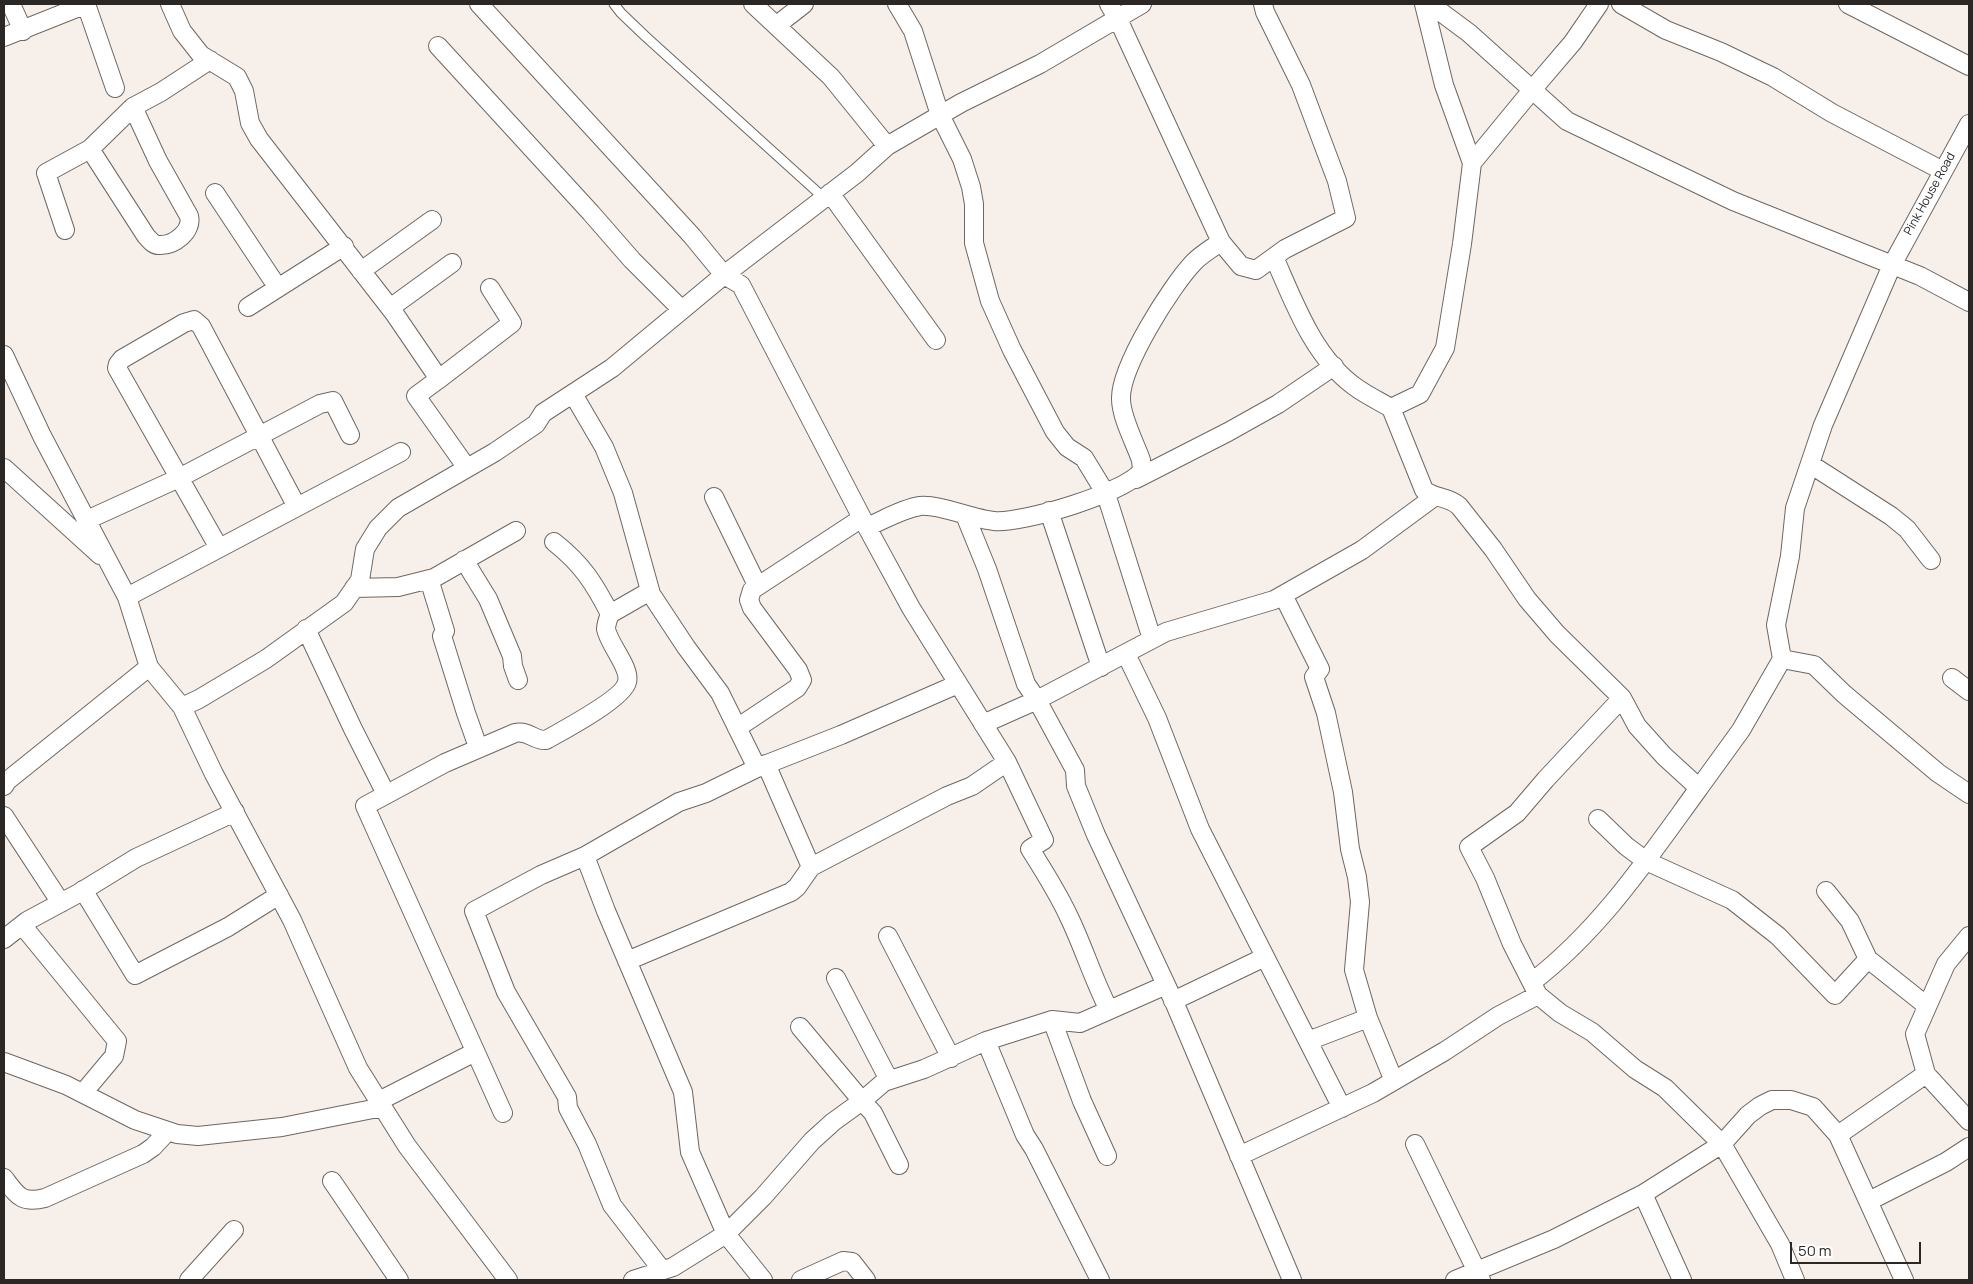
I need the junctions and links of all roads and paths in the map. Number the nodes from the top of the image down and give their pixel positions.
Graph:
1 (11, 4) edge
2 (86, 4) edge
3 (170, 4) edge
4 (479, 4) edge
5 (614, 4) edge
6 (753, 4) edge
7 (804, 4) edge
8 (897, 4) edge
9 (1109, 4) edge
10 (1142, 4) edge
11 (1263, 4) edge
12 (1424, 4) edge
13 (1430, 4) edge
14 (1599, 4) edge
15 (1621, 4) edge
16 (1848, 4) edge
17 (1118, 19) junction
18 (777, 25) junction
19 (23, 31) junction
20 (4, 37) edge
21 (438, 46) dead end
22 (210, 60) junction
23 (1969, 66) edge
24 (115, 88) dead end
25 (1532, 90) junction
26 (133, 107) junction
27 (940, 115) junction
28 (1969, 124) edge
29 (887, 146) junction
30 (90, 149) junction
31 (1472, 163) junction
32 (1943, 171) junction
33 (215, 192) dead end
34 (827, 196) junction
35 (432, 220) dead end
36 (65, 230) dead end
37 (1221, 242) junction
38 (344, 246) junction
39 (1274, 257) junction
40 (452, 263) dead end
41 (1892, 265) junction
42 (361, 271) junction
43 (724, 275) junction
44 (278, 288) junction
45 (490, 288) dead end
46 (1969, 302) edge
47 (248, 307) dead end
48 (390, 308) junction
49 (682, 310) junction
50 (936, 340) dead end
51 (4, 355) edge
52 (1334, 366) junction
53 (439, 379) junction
54 (573, 394) junction
55 (1391, 408) junction
56 (258, 435) junction
57 (350, 435) dead end
58 (401, 452) dead end
59 (1810, 464) junction
60 (4, 468) edge
61 (467, 468) junction
62 (179, 478) junction
63 (1136, 479) junction
64 (1106, 494) junction
65 (714, 497) dead end
66 (1434, 497) junction
67 (297, 507) junction
68 (1049, 511) junction
69 (965, 516) junction
70 (87, 520) junction
71 (864, 522) junction
72 (516, 531) dead end
73 (554, 542) dead end
74 (219, 548) junction
75 (464, 560) junction
76 (1931, 560) dead end
77 (110, 564) junction
78 (429, 579) junction
79 (757, 585) junction
80 (354, 588) junction
81 (650, 591) junction
82 (1283, 595) junction
83 (127, 597) junction
84 (610, 614) junction
85 (306, 629) junction
86 (1152, 639) junction
87 (1126, 654) junction
88 (1782, 658) junction
89 (149, 667) junction
90 (1101, 667) junction
91 (1952, 678) dead end
92 (518, 680) dead end
93 (958, 684) junction
94 (1969, 691) edge
95 (1622, 698) junction
96 (1037, 700) junction
97 (182, 707) junction
98 (983, 724) junction
99 (738, 728) junction
100 (478, 747) junction
101 (1008, 762) junction
102 (761, 766) junction
103 (5, 781) edge
104 (1699, 788) junction
105 (386, 794) junction
106 (1969, 794) edge
107 (235, 812) junction
108 (4, 816) edge
109 (1598, 818) dead end
110 (585, 856) junction
111 (1646, 861) junction
112 (811, 867) junction
113 (83, 890) junction
114 (1826, 891) dead end
115 (279, 895) junction
116 (61, 903) junction
117 (22, 925) junction
118 (888, 936) dead end
119 (1969, 936) edge
120 (4, 939) edge
121 (1265, 957) junction
122 (1868, 959) junction
123 (627, 961) junction
124 (836, 978) dead end
125 (1166, 985) junction
126 (1535, 989) junction
127 (1173, 1001) junction
128 (1927, 1006) junction
129 (1108, 1010) junction
130 (1368, 1018) junction
131 (1052, 1020) junction
132 (800, 1028) dead end
133 (986, 1041) junction
134 (1308, 1041) junction
135 (475, 1052) junction
136 (951, 1058) junction
137 (4, 1062) edge
138 (1926, 1074) junction
139 (889, 1080) junction
140 (1394, 1081) junction
141 (83, 1094) junction
142 (862, 1102) junction
143 (381, 1104) junction
144 (1342, 1108) junction
145 (503, 1113) dead end
146 (1969, 1121) edge
147 (168, 1131) junction
148 (1838, 1135) junction
149 (1415, 1144) dead end
150 (1722, 1144) junction
151 (1969, 1147) edge
152 (1107, 1156) dead end
153 (1239, 1156) junction
154 (899, 1165) dead end
155 (4, 1178) edge
156 (332, 1181) dead end
157 (1643, 1194) junction
158 (1869, 1201) junction
159 (234, 1230) dead end
160 (726, 1234) junction
161 (662, 1270) junction
162 (1479, 1276) edge
163 (190, 1280) edge
164 (399, 1280) edge
165 (508, 1280) edge
166 (633, 1280) edge
167 (763, 1280) edge
168 (801, 1280) edge
169 (866, 1280) edge
170 (1100, 1280) edge
171 (1292, 1280) edge
172 (1455, 1280) edge
173 (1682, 1280) edge
174 (1795, 1280) edge
175 (1904, 1280) edge

1 - 19 street
2 - 19 street
2 - 24 street
3 - 22 street
4 - 43 street
5 - 34 lane
6 - 18 street
7 - 18 street
8 - 27 street
9 - 17 street
10 - 17 street
11 - 39 street
12 - 31 street
13 - 25 street
14 - 25 street
15 - 32 street
16 - 23 street
17 - 27 street
17 - 37 street
18 - 29 street
19 - 20 street
21 - 49 street
22 - 26 street
22 - 38 street
25 - 31 street
25 - 41 street
26 - 30 street
26 - 30 street
27 - 29 street
27 - 64 street
28 - 32 street, Pink House Road
29 - 34 street
30 - 36 street
31 - 55 street
32 - 41 street, Pink House Road
33 - 44 street
34 - 43 street
34 - 50 street
35 - 42 street
37 - 39 street
37 - 63 street
38 - 42 street
38 - 44 street
39 - 52 street
40 - 48 street
41 - 46 street
41 - 59 street, Pink House Road
42 - 48 street
43 - 49 street
43 - 71 street
44 - 47 street
45 - 53 street
48 - 53 street
49 - 54 street
51 - 70 street
52 - 55 street
52 - 63 street
53 - 61 street
54 - 61 street
54 - 81 street
55 - 66 street
56 - 57 street
56 - 62 street
56 - 62 street
56 - 67 street
58 - 67 street
59 - 76 street
59 - 88 street, Pink House Road
60 - 77 street
61 - 80 street
62 - 70 street
62 - 74 street
63 - 64 street
64 - 68 street
64 - 86 street
65 - 79 street
66 - 82 street
66 - 95 street
67 - 74 street
68 - 69 street
68 - 90 street
69 - 71 street
69 - 96 street
70 - 77 street
71 - 79 street
71 - 93 street
72 - 75 street
73 - 84 street
74 - 83 street
75 - 78 street
75 - 92 street
77 - 83 street
78 - 80 street
78 - 100 street
79 - 99 street
80 - 85 street
81 - 84 street
81 - 99 street
82 - 86 street
82 - 130 street
83 - 89 street
84 - 100 street
85 - 97 street
85 - 105 street
86 - 87 street
87 - 90 street
87 - 121 street
88 - 104 street
88 - 106 street
89 - 97 street
89 - 103 street
90 - 96 street
91 - 94 street
93 - 98 street
93 - 102 street
95 - 104 street
95 - 126 street
96 - 98 street
96 - 125 street
97 - 107 street
98 - 101 street
99 - 102 street
100 - 105 street
101 - 112 street
101 - 129 street
102 - 110 street
102 - 112 street
104 - 111 street
105 - 135 street
107 - 113 street
107 - 115 street
108 - 116 street
109 - 111 street
110 - 123 street
110 - 161 street
111 - 122 street
111 - 126 street
112 - 123 street
113 - 115 street
113 - 116 street
114 - 122 street
115 - 143 street
116 - 117 street
117 - 120 street
117 - 141 street
118 - 136 street
119 - 128 street
121 - 127 street
121 - 134 street
122 - 128 street
123 - 160 street
124 - 139 street
125 - 127 street
125 - 129 street
126 - 140 street
126 - 150 street
127 - 153 street
128 - 138 street
129 - 131 street
130 - 134 street
130 - 140 street
131 - 133 street
131 - 152 street
132 - 142 street
133 - 136 street
133 - 170 street
134 - 144 street
135 - 143 street
135 - 145 street
136 - 139 street
137 - 141 street
138 - 146 street
138 - 148 street
139 - 142 street
140 - 144 street
141 - 147 street
142 - 154 street
142 - 160 street
143 - 147 street
143 - 165 street
144 - 153 street
147 - 155 street
148 - 150 street
148 - 158 street
149 - 162 street
150 - 157 street
150 - 174 street
151 - 158 street
153 - 171 street
156 - 164 street
157 - 162 street
157 - 173 street
158 - 175 street
159 - 163 street
160 - 161 street
160 - 167 street
161 - 166 street
162 - 172 street
168 - 169 street

